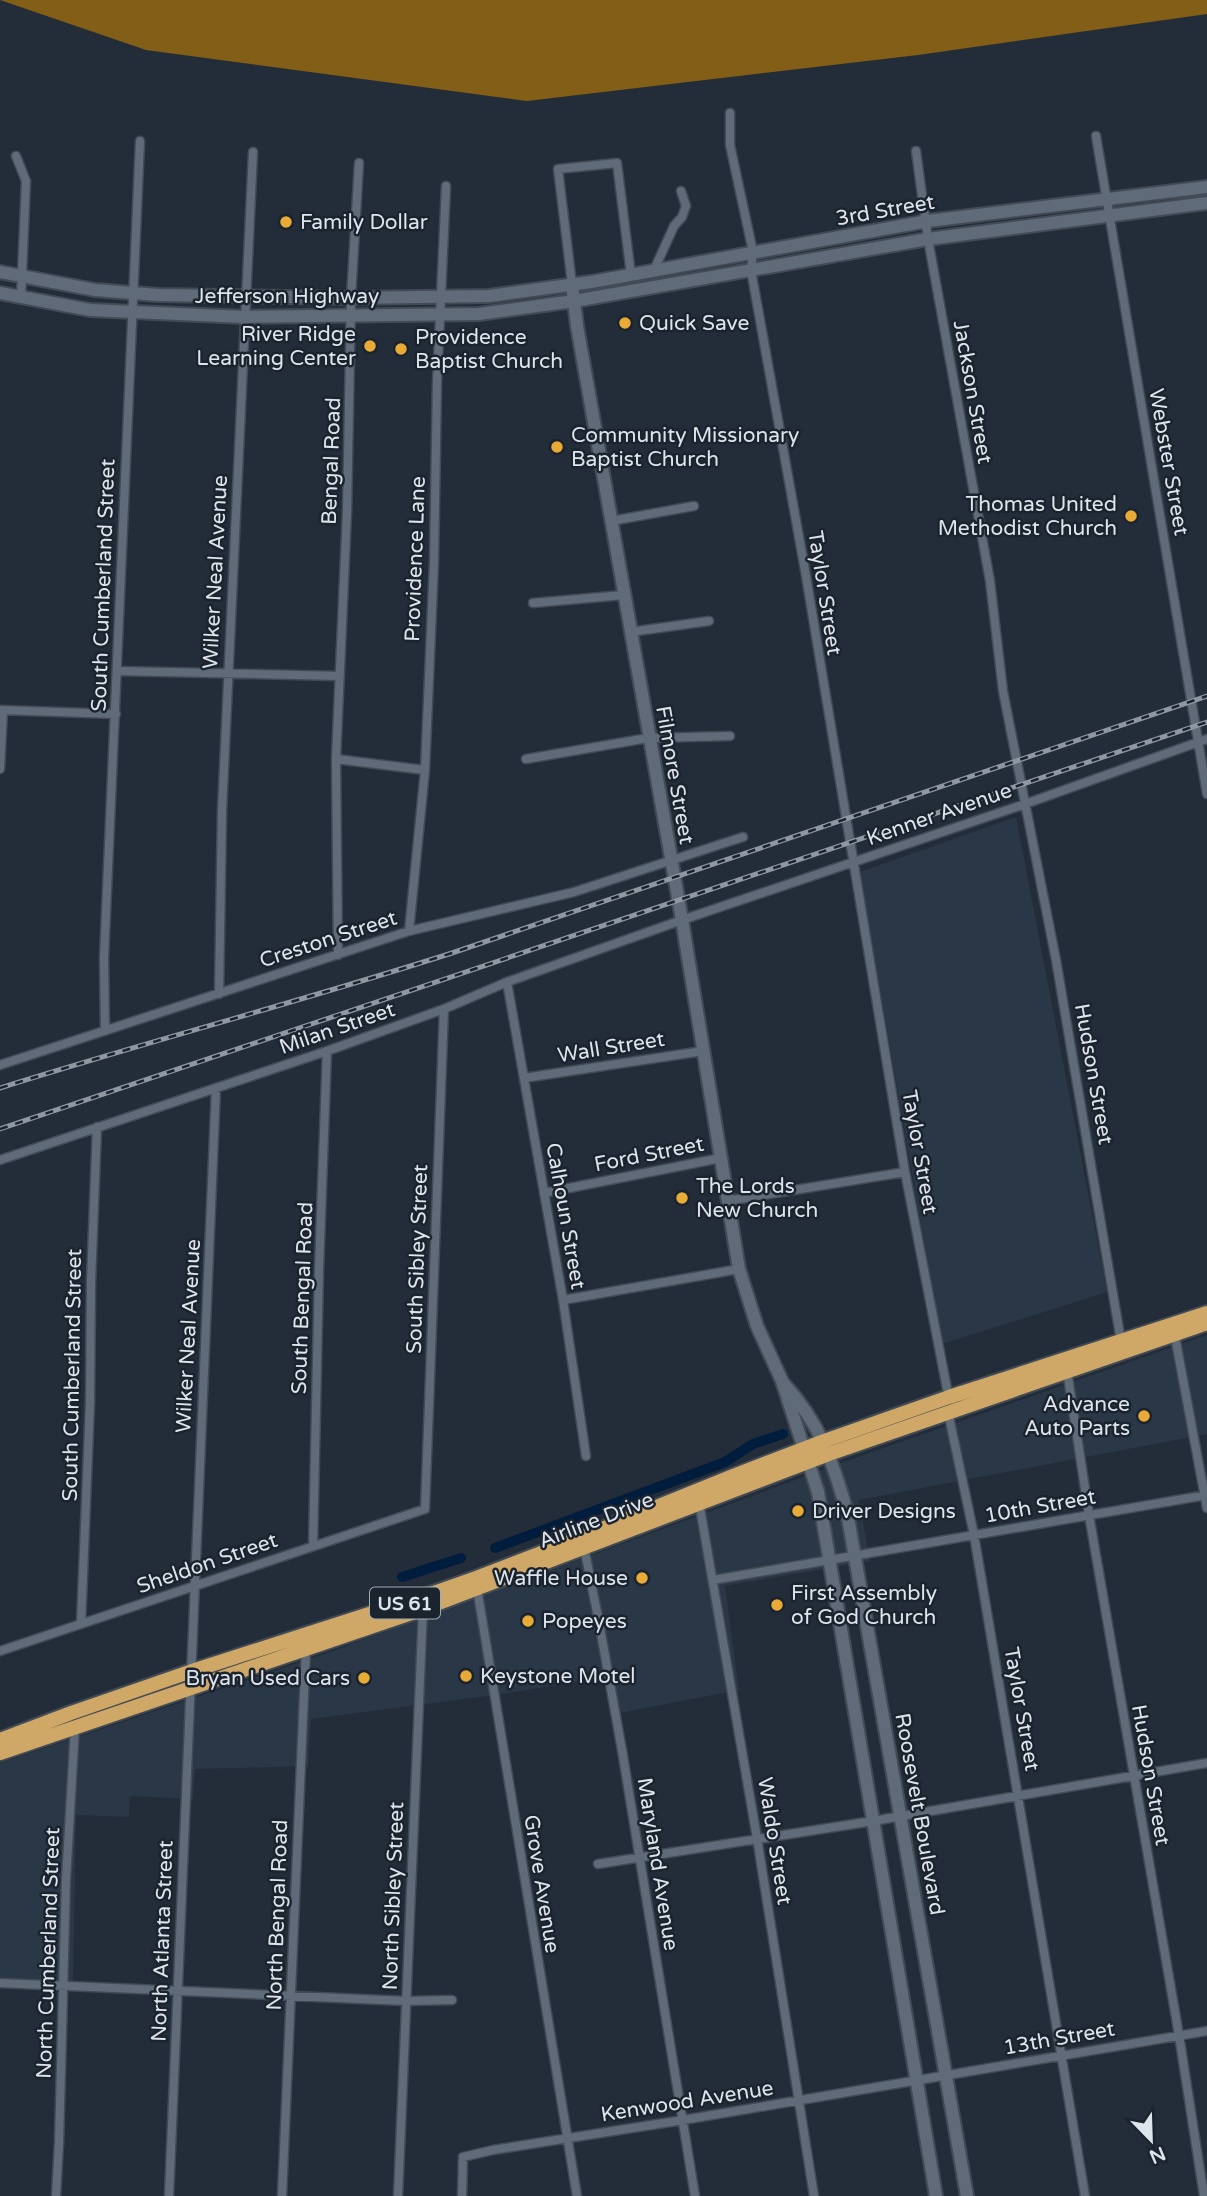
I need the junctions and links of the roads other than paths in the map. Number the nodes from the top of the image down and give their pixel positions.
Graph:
1 (730, 113) dead end
2 (1096, 136) dead end
3 (141, 141) dead end
4 (916, 151) dead end
5 (253, 152) dead end
6 (16, 156) dead end
7 (359, 163) dead end
8 (446, 187) dead end
9 (1207, 187) edge
10 (681, 191) dead end
11 (1106, 201) junction
12 (1207, 203) edge
13 (1108, 215) junction
14 (927, 222) junction
15 (928, 239) junction
16 (753, 252) junction
17 (654, 270) junction
18 (751, 270) junction
19 (0, 272) edge
20 (631, 275) junction
21 (21, 276) junction
22 (572, 284) junction
23 (0, 293) edge
24 (133, 294) junction
25 (245, 297) junction
26 (441, 297) junction
27 (21, 298) junction
28 (352, 298) junction
29 (574, 301) junction
30 (132, 312) junction
31 (440, 315) junction
32 (244, 317) junction
33 (352, 317) junction
34 (694, 506) dead end
35 (611, 521) junction
36 (624, 595) junction
37 (533, 603) dead end
38 (709, 621) dead end
39 (630, 632) junction
40 (118, 671) junction
41 (229, 672) junction
42 (339, 676) junction
43 (2, 710) edge
44 (116, 715) junction
45 (730, 736) dead end
46 (648, 738) junction
47 (1203, 741) edge
48 (526, 759) dead end
49 (336, 760) junction
50 (0, 769) edge
51 (425, 770) junction
52 (1207, 794) edge
53 (1025, 804) junction
54 (743, 837) dead end
55 (671, 860) junction
56 (853, 862) junction
57 (682, 920) junction
58 (409, 932) junction
59 (338, 955) junction
60 (508, 982) junction
61 (219, 993) junction
62 (444, 1009) junction
63 (105, 1031) junction
64 (327, 1051) junction
65 (703, 1051) junction
66 (0, 1065) edge
67 (524, 1078) junction
68 (216, 1088) junction
69 (97, 1127) junction
70 (721, 1158) junction
71 (0, 1160) edge
72 (905, 1172) junction
73 (544, 1193) junction
74 (727, 1201) junction
75 (739, 1269) junction
76 (563, 1300) junction
77 (1207, 1313) edge
78 (1207, 1323) edge
79 (1174, 1329) junction
80 (1123, 1347) junction
81 (1066, 1366) junction
82 (782, 1381) junction
83 (949, 1405) junction
84 (827, 1447) junction
85 (807, 1455) junction
86 (586, 1456) dead end
87 (1206, 1495) edge
88 (697, 1497) junction
89 (1207, 1508) edge
90 (425, 1509) joint
91 (1089, 1515) junction
92 (974, 1535) junction
93 (582, 1543) junction
94 (313, 1546) junction
95 (856, 1555) junction
96 (828, 1560) junction
97 (713, 1580) junction
98 (476, 1583) junction
99 (194, 1585) junction
100 (423, 1603) junction
101 (81, 1624) junction
102 (305, 1642) junction
103 (0, 1651) edge
104 (192, 1671) junction
105 (191, 1688) junction
106 (71, 1713) junction
107 (75, 1727) junction
108 (0, 1740) edge
109 (0, 1754) edge
110 (1207, 1763) edge
111 (1132, 1775) junction
112 (1019, 1795) junction
113 (901, 1816) junction
114 (873, 1821) junction
115 (757, 1838) junction
116 (639, 1857) junction
117 (598, 1864) dead end
118 (0, 1983) edge
119 (64, 1985) junction
120 (179, 1990) junction
121 (292, 1996) junction
122 (452, 2000) dead end
123 (406, 2001) junction
124 (1207, 2031) edge
125 (1178, 2035) junction
126 (1062, 2055) junction
127 (944, 2076) junction
128 (917, 2080) junction
129 (799, 2100) junction
130 (683, 2120) junction
131 (568, 2138) junction
132 (56, 2196) edge
133 (169, 2196) edge
134 (282, 2196) edge
135 (398, 2196) edge
136 (462, 2196) edge
137 (578, 2196) edge
138 (695, 2196) edge
139 (814, 2196) edge
140 (936, 2196) edge
141 (967, 2196) edge
142 (1085, 2196) edge
143 (1204, 2196) edge

1 - 16 street, Taylor Street
2 - 11 street, Webster Street
3 - 24 street, South Cumberland Street
4 - 14 street, Jackson Street
5 - 25 street, Wilker Neal Avenue
6 - 21 street
7 - 28 street, Bengal Road
8 - 26 street, Providence Lane
9 - 11 street, 3rd Street
10 - 17 street
11 - 13 street, Webster Street
11 - 14 street, 3rd Street
12 - 13 street, 3rd Street
13 - 15 street, 3rd Street
13 - 47 street, Webster Street
14 - 15 street, Jackson Street
14 - 16 street, 3rd Street
15 - 18 street, 3rd Street
15 - 53 street, Jackson Street
16 - 17 street, 3rd Street
16 - 18 street, Taylor Street
17 - 20 street, 3rd Street
18 - 29 street, 3rd Street
18 - 56 street, Taylor Street
19 - 21 street, Jefferson Highway
20 - 22 street, 3rd Street
20 - 22 street, Filmore Street
21 - 24 street, Jefferson Highway
21 - 27 street
22 - 26 street, Jefferson Highway
22 - 29 street, Filmore Street
23 - 27 street, Jefferson Highway
24 - 25 street, Jefferson Highway
24 - 30 street, South Cumberland Street
25 - 28 street, Jefferson Highway
25 - 32 street, Wilker Neal Avenue
26 - 28 street, Jefferson Highway
26 - 31 street, Providence Lane
27 - 30 street, Jefferson Highway
28 - 33 street, Bengal Road
29 - 31 street, Jefferson Highway
29 - 35 street, Filmore Street
30 - 32 street, Jefferson Highway
30 - 40 street, South Cumberland Street
31 - 33 street, Jefferson Highway
31 - 51 street, Providence Lane
32 - 33 street, Jefferson Highway
32 - 41 street, Wilker Neal Avenue
33 - 42 street, Bengal Road
34 - 35 street
35 - 36 street, Filmore Street
36 - 37 street
36 - 39 street, Filmore Street
38 - 39 street
39 - 46 street, Filmore Street
40 - 41 street
40 - 44 street, South Cumberland Street
41 - 42 street
41 - 61 street, Wilker Neal Avenue
42 - 49 street
43 - 44 street
43 - 50 street
44 - 63 street, South Cumberland Street
45 - 46 street
46 - 48 street
46 - 55 street, Filmore Street
47 - 52 street, Webster Street
47 - 53 street, Kenner Avenue
49 - 51 street
49 - 59 street
51 - 58 street, Providence Lane
53 - 56 street, Kenner Avenue
53 - 80 street, Hudson Street
54 - 55 street, Creston Street
55 - 57 street, Filmore Street
55 - 58 street, Creston Street
56 - 57 street, Kenner Avenue
56 - 72 street, Taylor Street
57 - 60 street, Milan Street
57 - 65 street, Filmore Street
58 - 59 street, Creston Street
59 - 61 street, Creston Street
60 - 62 street, Milan Street
60 - 67 street, Calhoun Street
61 - 63 street, Creston Street
62 - 64 street, Milan Street
62 - 90 street, South Sibley Street
63 - 66 street, Creston Street
64 - 68 street, Milan Street
64 - 94 street, South Bengal Road
65 - 67 street, Wall Street
65 - 70 street, Filmore Street
67 - 73 street, Calhoun Street
68 - 69 street, Milan Street
68 - 99 street, Wilker Neal Avenue
69 - 71 street, Milan Street
69 - 101 street, South Cumberland Street
70 - 73 street, Ford Street
70 - 74 street, Filmore Street
72 - 74 street
72 - 83 street, Taylor Street
73 - 76 street, Calhoun Street
74 - 75 street, Filmore Street
75 - 76 street
75 - 82 street, Filmore Street
76 - 86 street, Calhoun Street
77 - 79 highway, Airline Drive / US 61
78 - 79 highway, Airline Drive / US 61
79 - 80 highway, Airline Drive / US 61
79 - 87 street
80 - 81 highway, Airline Drive / US 61
81 - 83 highway, Airline Drive / US 61
81 - 91 street, Hudson Street
82 - 84 street, Filmore Street
82 - 85 street, Filmore Street
83 - 84 highway, Airline Drive / US 61
83 - 92 street, Taylor Street
84 - 85 highway, Airline Drive / US 61
84 - 95 street, Roosevelt Boulevard
85 - 88 highway, Airline Drive / US 61
85 - 96 street
87 - 89 street
87 - 91 street, 10th Street
88 - 93 highway, Airline Drive / US 61
88 - 97 street, Waldo Street
90 - 94 street, Sheldon Street
91 - 92 street, 10th Street
91 - 111 street, Hudson Street
92 - 95 street, 10th Street
92 - 112 street, Taylor Street
93 - 98 highway, Airline Drive / US 61
93 - 116 street, Maryland Avenue
94 - 99 street, Sheldon Street
95 - 96 street, 10th Street
95 - 113 street, Roosevelt Boulevard
96 - 97 street, 10th Street
96 - 114 street
97 - 115 street, Waldo Street
98 - 100 highway, Airline Drive / US 61
98 - 131 street, Grove Avenue
99 - 101 street, Sheldon Street
99 - 104 street, Wilker Neal Avenue
100 - 102 highway, Airline Drive / US 61
100 - 123 street, North Sibley Street
101 - 103 street, Sheldon Street
102 - 104 highway, Airline Drive / US 61
102 - 105 highway, Airline Drive / US 61
102 - 121 street, North Bengal Road
104 - 105 street, North Atlanta Street
104 - 106 highway, Airline Drive / US 61
105 - 107 highway, Airline Drive / US 61
105 - 120 street, North Atlanta Street
106 - 107 street, North Cumberland Street
106 - 108 highway, Airline Drive / US 61
107 - 109 highway, Airline Drive / US 61
107 - 119 street, North Cumberland Street
110 - 111 street
111 - 112 street
111 - 125 street, Hudson Street
112 - 113 street
112 - 126 street, Taylor Street
113 - 114 street
113 - 127 street, Roosevelt Boulevard
114 - 115 street
114 - 128 street
115 - 116 street
115 - 129 street, Waldo Street
116 - 117 street
116 - 130 street, Maryland Avenue
118 - 119 street
119 - 120 street
119 - 132 street, North Cumberland Street
120 - 121 street
120 - 133 street, North Atlanta Street
121 - 123 street
121 - 134 street, North Bengal Road
122 - 123 street
123 - 135 street, North Sibley Street
124 - 125 street, 13th Street
125 - 126 street, 13th Street
125 - 143 street, Hudson Street
126 - 127 street, 13th Street
126 - 142 street, Taylor Street
127 - 128 street, 13th Street
127 - 141 street, Roosevelt Boulevard
128 - 129 street, Kenwood Avenue
128 - 140 street
129 - 130 street, Kenwood Avenue
129 - 139 street, Waldo Street
130 - 131 street, Kenwood Avenue
130 - 138 street, Maryland Avenue
131 - 136 street, Kenwood Avenue
131 - 137 street, Grove Avenue

